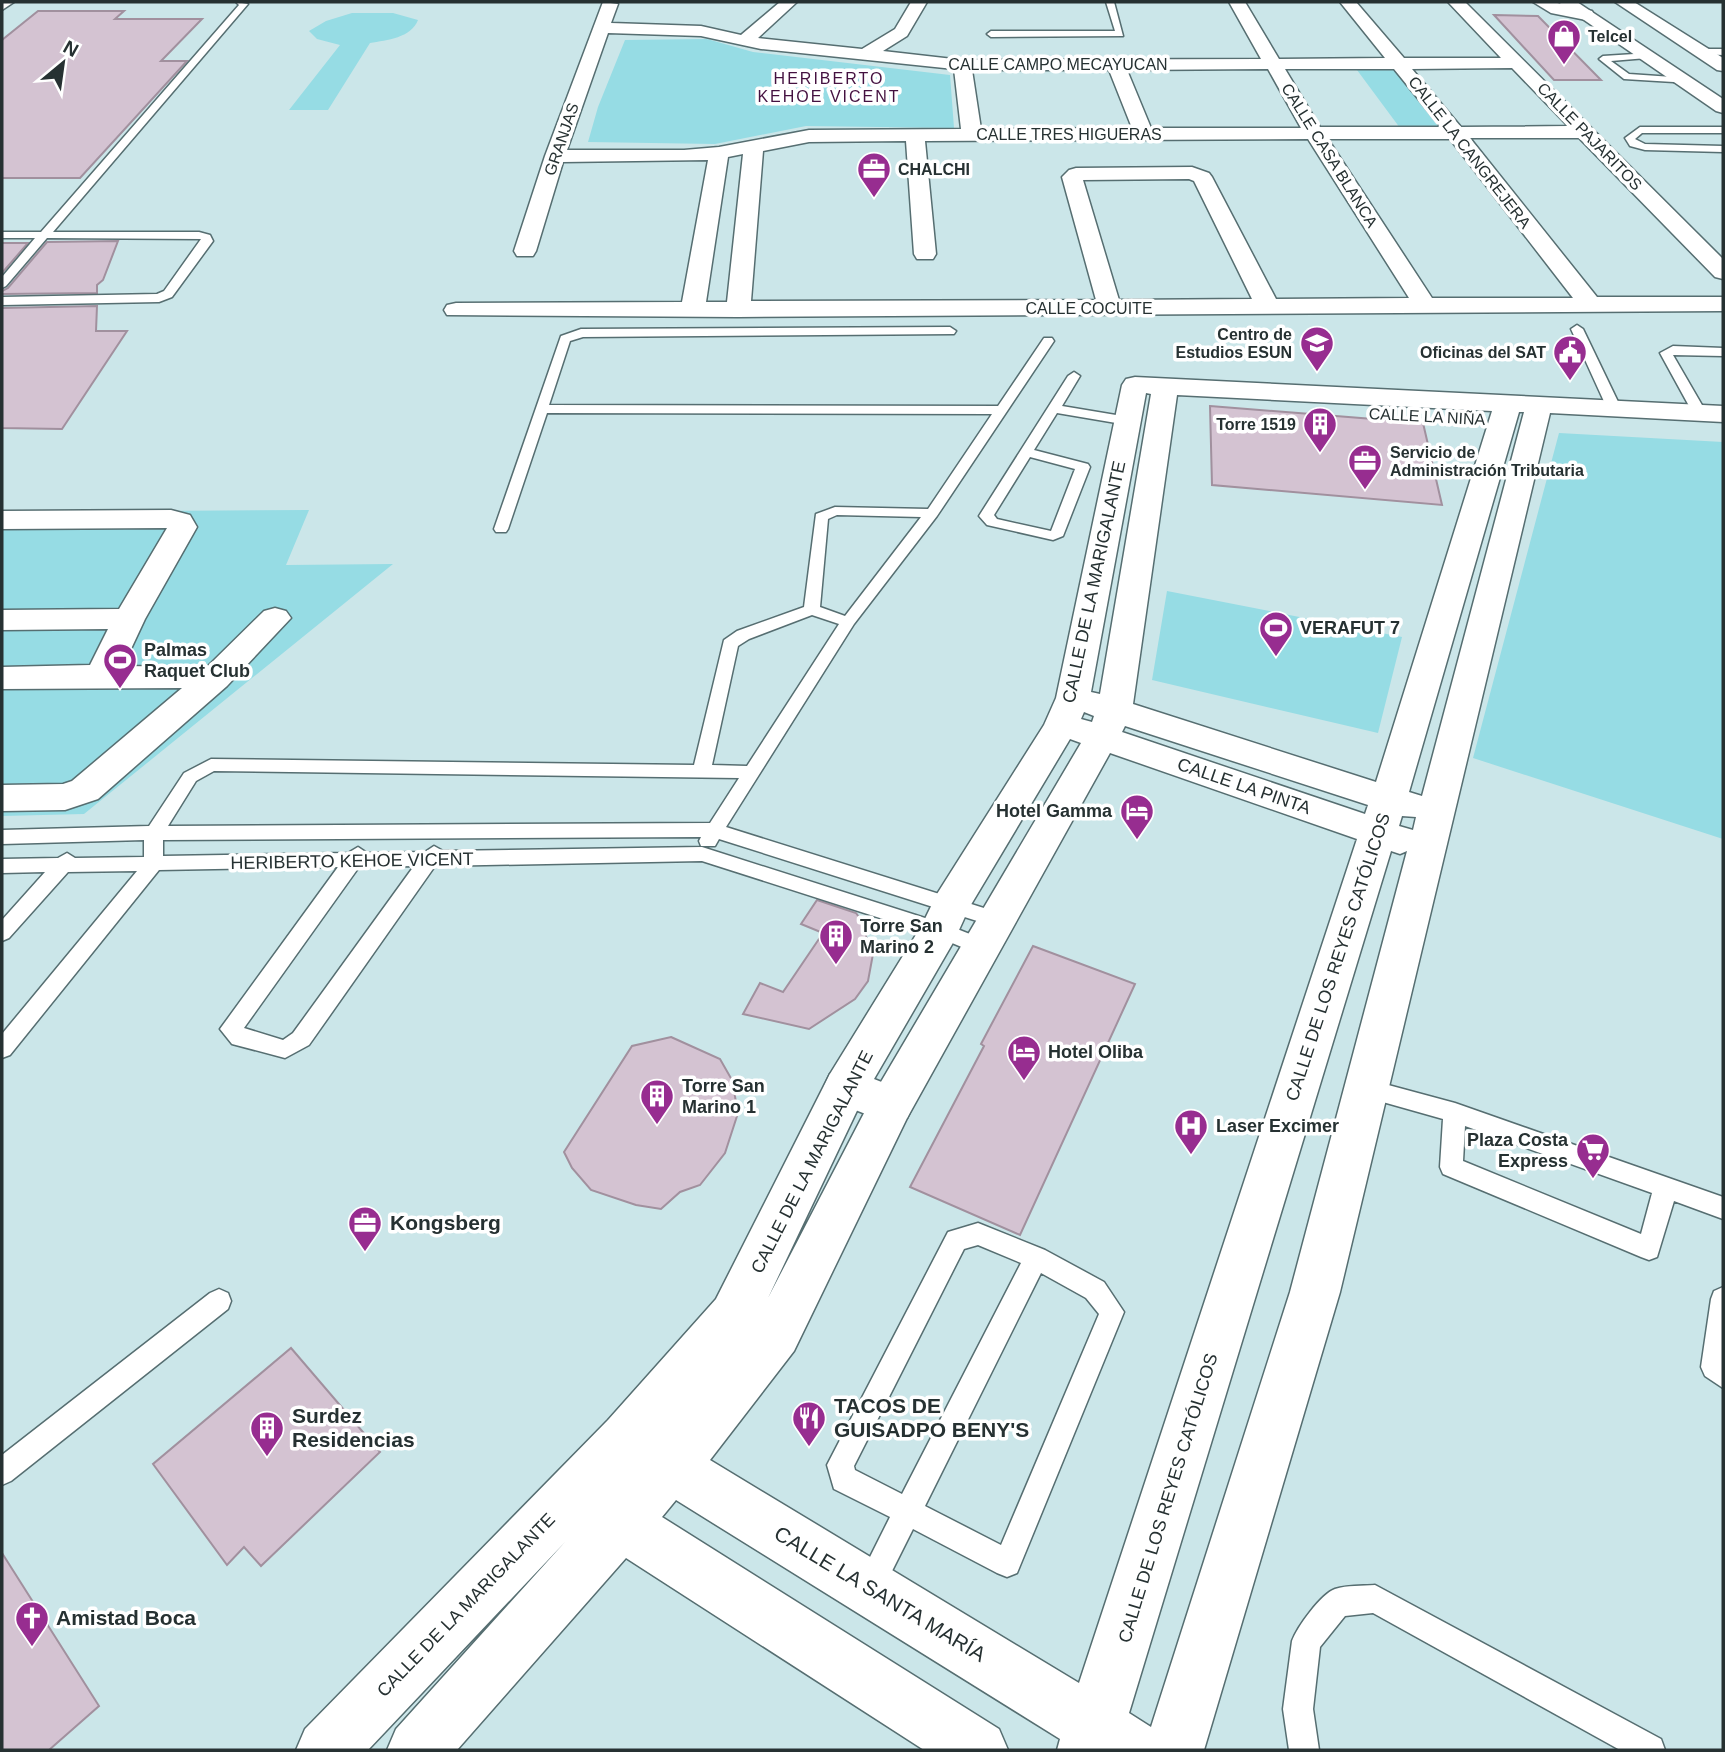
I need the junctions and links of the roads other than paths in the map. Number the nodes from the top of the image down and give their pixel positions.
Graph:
1 (10, 2) edge
2 (240, 2) edge
3 (611, 2) edge
4 (789, 2) edge
5 (919, 2) edge
6 (1110, 2) edge
7 (1237, 2) edge
8 (1348, 2) edge
9 (1456, 2) edge
10 (1541, 2) edge
11 (1566, 2) edge
12 (1623, 2) edge
13 (2, 8) edge
14 (1586, 15) junction
15 (734, 17) dead end
16 (600, 28) junction
17 (901, 32) junction
18 (714, 33) junction
19 (991, 34) dead end
20 (744, 41) junction
21 (1702, 52) junction
22 (1723, 52) edge
23 (865, 55) junction
24 (1647, 55) junction
25 (910, 60) junction
26 (1400, 63) junction
27 (1519, 63) junction
28 (1273, 64) junction
29 (962, 65) junction
30 (1116, 65) junction
31 (1723, 66) edge
32 (1687, 81) junction
33 (1723, 107) edge
34 (1723, 130) edge
35 (1455, 132) junction
36 (1585, 132) junction
37 (1314, 133) junction
38 (1144, 134) junction
39 (972, 135) junction
40 (915, 136) junction
41 (754, 145) junction
42 (1723, 149) edge
43 (719, 153) junction
44 (555, 156) junction
45 (2, 234) edge
46 (43, 235) junction
47 (525, 251) dead end
48 (925, 254) dead end
49 (1723, 272) edge
50 (2, 284) edge
51 (2, 301) edge
52 (1590, 304) junction
53 (1723, 304) edge
54 (1268, 307) junction
55 (1426, 307) junction
56 (1110, 308) junction
57 (456, 310) dead end
58 (693, 310) junction
59 (738, 310) junction
60 (1577, 329) dead end
61 (950, 331) dead end
62 (1048, 341) dead end
63 (1723, 352) edge
64 (1074, 376) dead end
65 (1145, 399) junction
66 (1054, 408) junction
67 (1614, 408) junction
68 (541, 409) junction
69 (1001, 410) junction
70 (1521, 413) junction
71 (1711, 413) edge
72 (1723, 432) edge
73 (1026, 452) junction
74 (932, 513) junction
75 (2, 520) edge
76 (501, 529) dead end
77 (811, 610) junction
78 (275, 618) dead end
79 (129, 619) junction
80 (2, 620) edge
81 (848, 622) junction
82 (101, 676) junction
83 (2, 678) edge
84 (215, 678) junction
85 (1067, 711) junction
86 (1109, 722) junction
87 (702, 771) junction
88 (751, 772) junction
89 (2, 798) edge
90 (1383, 815) junction
91 (713, 830) junction
92 (448, 831) junction
93 (371, 832) junction
94 (1432, 832) junction
95 (154, 833) junction
96 (89, 836) junction
97 (2, 837) edge
98 (702, 854) junction
99 (430, 859) junction
100 (354, 860) junction
101 (153, 864) junction
102 (63, 865) junction
103 (2, 866) edge
104 (945, 918) junction
105 (2, 933) edge
106 (989, 933) junction
107 (2, 1049) edge
108 (846, 1087) junction
109 (1366, 1088) junction
110 (891, 1105) junction
111 (1455, 1113) junction
112 (1666, 1186) junction
113 (1723, 1208) edge
114 (1036, 1258) junction
115 (1723, 1299) edge
116 (219, 1301) dead end
117 (1723, 1375) edge
118 (649, 1453) junction
119 (2, 1472) edge
120 (576, 1491) junction
121 (907, 1509) junction
122 (622, 1523) junction
123 (869, 1587) junction
124 (1106, 1742) edge
125 (326, 1750) edge
126 (417, 1750) edge
127 (978, 1750) edge
128 (1174, 1750) edge
129 (1304, 1750) edge
130 (1650, 1750) edge

1 - 13 lane
2 - 46 lane
3 - 16 street, GRANJAS
4 - 20 street
5 - 17 street
6 - 19 lane
7 - 28 street, CALLE CASA BLANCA
8 - 26 street, CALLE LA CANGREJERA
9 - 27 street, CALLE PAJARITOS
10 - 14 street
11 - 14 street
12 - 21 street
14 - 24 street
15 - 18 street
16 - 18 street, CALLE CAMPO MECAYUCAN
16 - 44 street, GRANJAS
17 - 23 street
17 - 25 street
18 - 20 street, CALLE CAMPO MECAYUCAN
20 - 23 street, CALLE CAMPO MECAYUCAN
21 - 22 lane
21 - 31 street
23 - 25 street, CALLE CAMPO MECAYUCAN
24 - 32 street
24 - 32 lane
25 - 29 street, CALLE CAMPO MECAYUCAN
26 - 27 street, CALLE CAMPO MECAYUCAN
26 - 28 street, CALLE CAMPO MECAYUCAN
26 - 35 street, CALLE LA CANGREJERA
27 - 36 street, CALLE PAJARITOS
28 - 30 street, CALLE CAMPO MECAYUCAN
28 - 37 street, CALLE CASA BLANCA
29 - 30 street, CALLE CAMPO MECAYUCAN
29 - 39 street
30 - 38 street
32 - 33 street
34 - 42 lane
35 - 36 street, CALLE TRES HIGUERAS
35 - 37 street, CALLE TRES HIGUERAS
35 - 52 street, CALLE LA CANGREJERA
36 - 49 street, CALLE PAJARITOS
37 - 38 street, CALLE TRES HIGUERAS
37 - 55 street, CALLE CASA BLANCA
38 - 39 street, CALLE TRES HIGUERAS
39 - 40 street, CALLE TRES HIGUERAS
40 - 41 street, CALLE TRES HIGUERAS
40 - 48 street
41 - 43 street, CALLE TRES HIGUERAS
41 - 59 street
43 - 44 street, CALLE TRES HIGUERAS
43 - 58 street
44 - 47 street, GRANJAS
45 - 46 lane
46 - 50 lane
46 - 51 lane
52 - 53 street, CALLE COCUITE
52 - 55 street, CALLE COCUITE
54 - 55 street, CALLE COCUITE
54 - 56 street, CALLE COCUITE
54 - 56 street
56 - 59 street, CALLE COCUITE
57 - 58 street, CALLE COCUITE
58 - 59 street, CALLE COCUITE
60 - 67 lane
61 - 68 lane
62 - 69 lane
63 - 71 lane
64 - 66 lane
65 - 66 lane
65 - 70 street, CALLE LA NIÑA
65 - 85 street, CALLE DE LA MARIGALANTE
65 - 86 street, CALLE DE LA MARIGALANTE
66 - 73 lane
67 - 70 street, CALLE LA NIÑA
67 - 71 street, CALLE LA NIÑA
68 - 69 lane
68 - 76 lane
69 - 74 lane
70 - 72 street, CALLE LA NIÑA
70 - 90 street, CALLE DE LOS REYES CATÓLICOS
70 - 94 street
73 - 73 lane
74 - 77 lane
74 - 81 lane
75 - 79 street
77 - 81 lane
77 - 87 lane
78 - 84 street
79 - 80 street
79 - 82 street
81 - 88 lane
82 - 83 street
82 - 84 street
84 - 89 street
85 - 86 street, CALLE LA PINTA
85 - 104 street, CALLE DE LA MARIGALANTE
86 - 90 street, CALLE LA PINTA
86 - 106 street, CALLE DE LA MARIGALANTE
87 - 88 lane
87 - 95 lane
88 - 91 lane
90 - 94 street, CALLE LA PINTA
90 - 124 street, CALLE DE LOS REYES CATÓLICOS
91 - 92 lane
91 - 98 lane
91 - 104 lane
92 - 93 lane
92 - 99 lane
93 - 95 lane
93 - 100 lane
94 - 109 street
95 - 96 lane
95 - 101 lane
96 - 97 lane
96 - 102 lane
98 - 99 lane, HERIBERTO KEHOE VICENT
98 - 104 lane, HERIBERTO KEHOE VICENT
99 - 100 lane, HERIBERTO KEHOE VICENT
99 - 100 lane
100 - 101 lane, HERIBERTO KEHOE VICENT
101 - 102 lane, HERIBERTO KEHOE VICENT
101 - 107 lane
102 - 103 lane, HERIBERTO KEHOE VICENT
102 - 105 lane
104 - 106 lane
104 - 106 lane
104 - 108 street, CALLE DE LA MARIGALANTE
106 - 110 street, CALLE DE LA MARIGALANTE
108 - 110 street
108 - 118 street, CALLE DE LA MARIGALANTE
109 - 111 lane
109 - 128 street
110 - 118 street, CALLE DE LA MARIGALANTE
111 - 112 lane
111 - 112 lane
112 - 113 lane
114 - 121 lane
114 - 121 lane
114 - 121 lane
115 - 117 lane
116 - 119 lane
118 - 120 street, CALLE DE LA MARIGALANTE
118 - 122 street, CALLE DE LA MARIGALANTE
118 - 123 street, CALLE LA SANTA MARÍA
120 - 122 street
120 - 125 street, CALLE DE LA MARIGALANTE
121 - 123 lane
122 - 126 street, CALLE DE LA MARIGALANTE
122 - 127 street
123 - 124 street, CALLE LA SANTA MARÍA
129 - 130 lane

